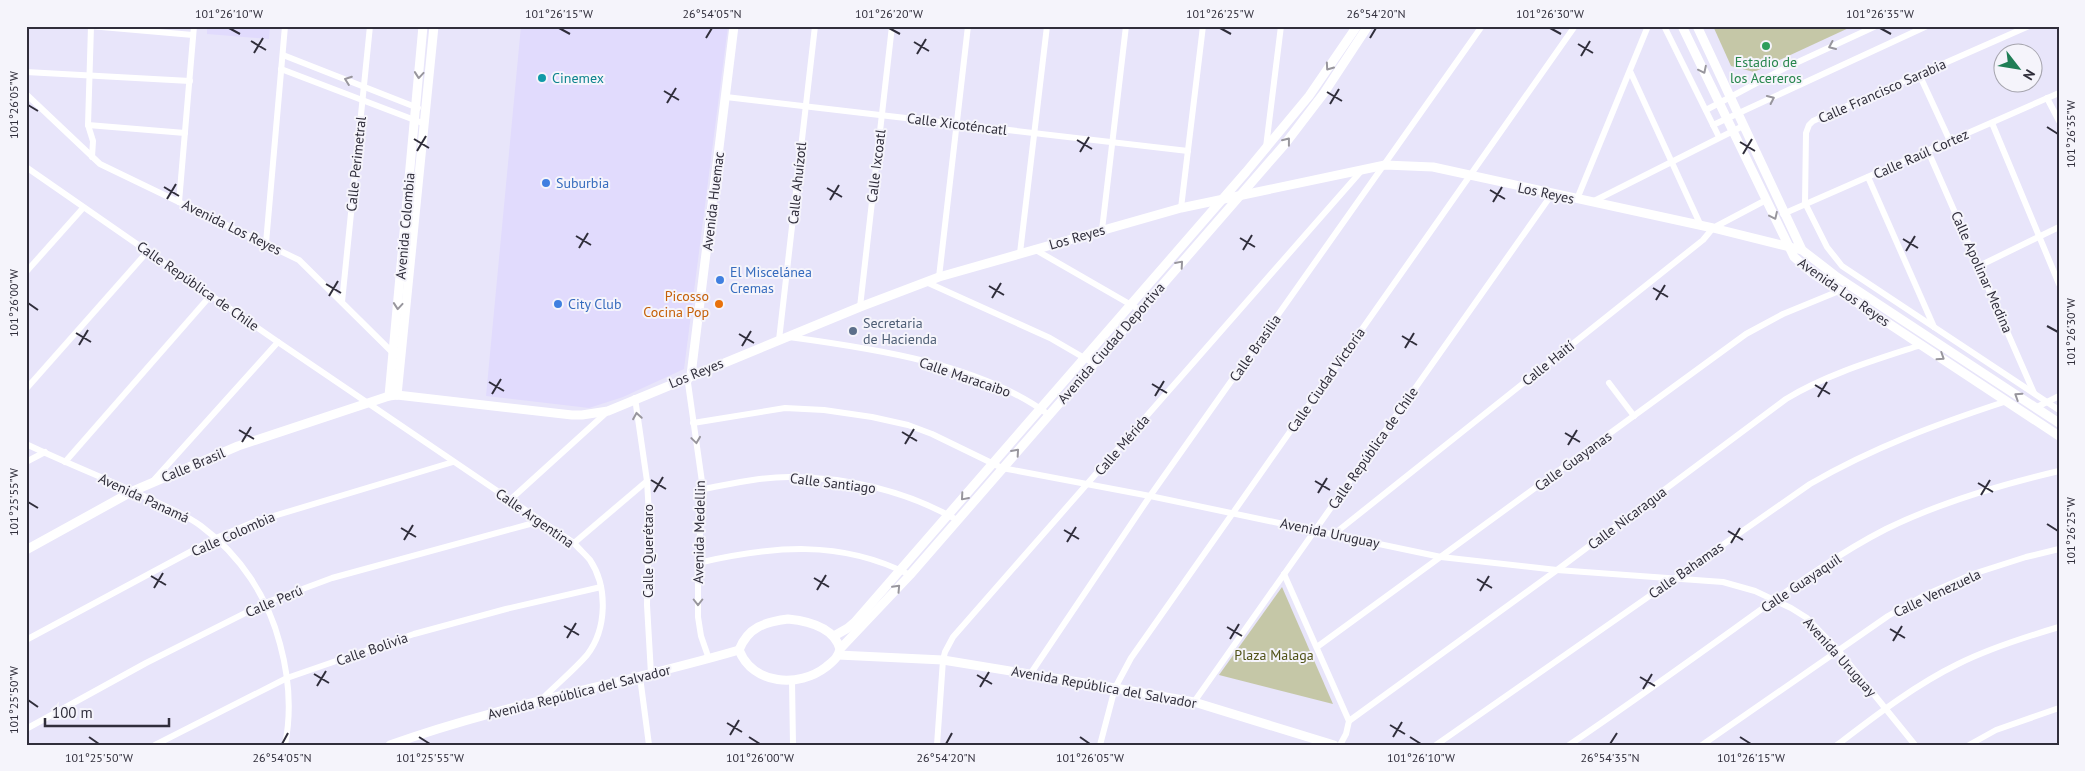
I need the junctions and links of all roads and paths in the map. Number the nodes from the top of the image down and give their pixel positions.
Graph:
1 (91, 26) edge
2 (194, 26) edge
3 (285, 26) edge
4 (370, 26) edge
5 (424, 26) edge
6 (434, 26) edge
7 (734, 26) edge
8 (815, 26) edge
9 (892, 26) edge
10 (968, 26) edge
11 (1047, 26) edge
12 (1126, 26) edge
13 (1204, 26) edge
14 (1281, 26) edge
15 (1368, 26) edge
16 (1482, 26) edge
17 (1575, 26) edge
18 (1648, 26) edge
19 (1664, 26) edge
20 (1682, 26) edge
21 (1697, 26) edge
22 (1876, 26) edge
23 (1927, 26) edge
24 (2029, 26) edge
25 (1356, 27) edge
26 (194, 35) junction
27 (283, 55) junction
28 (281, 68) junction
29 (1630, 71) junction
30 (26, 72) edge
31 (1918, 74) junction
32 (88, 76) junction
33 (190, 81) junction
34 (364, 86) junction
35 (2059, 93) edge
36 (26, 94) edge
37 (1730, 96) junction
38 (726, 97) junction
39 (2047, 98) junction
40 (362, 99) junction
41 (1719, 103) junction
42 (806, 106) junction
43 (416, 107) junction
44 (1706, 110) junction
45 (426, 111) junction
46 (1738, 114) junction
47 (882, 115) junction
48 (1727, 119) junction
49 (415, 120) junction
50 (2059, 121) edge
51 (1992, 123) junction
52 (425, 124) junction
53 (957, 124) junction
54 (1713, 125) junction
55 (88, 126) junction
56 (1743, 126) junction
57 (1732, 130) junction
58 (185, 132) junction
59 (1034, 133) junction
60 (1719, 137) junction
61 (1950, 141) junction
62 (1112, 142) junction
63 (1266, 149) junction
64 (1188, 151) junction
65 (1928, 151) junction
66 (92, 157) junction
67 (1672, 161) junction
68 (1386, 165) junction
69 (26, 167) edge
70 (1364, 168) junction
71 (1469, 176) junction
72 (1868, 177) junction
73 (1552, 194) junction
74 (1239, 197) junction
75 (1576, 199) junction
76 (1221, 200) junction
77 (1766, 200) junction
78 (179, 202) junction
79 (1591, 203) junction
80 (1806, 203) junction
81 (83, 208) junction
82 (1181, 208) junction
83 (1783, 214) junction
84 (1701, 226) junction
85 (2059, 227) edge
86 (1713, 228) junction
87 (1102, 230) junction
88 (2039, 237) junction
89 (266, 243) junction
90 (1789, 248) junction
91 (1034, 249) junction
92 (1802, 250) junction
93 (148, 251) junction
94 (1020, 253) junction
95 (1979, 266) junction
96 (26, 272) edge
97 (939, 277) junction
98 (926, 282) junction
99 (2059, 284) edge
100 (1839, 291) junction
101 (211, 294) junction
102 (342, 302) junction
103 (1131, 304) junction
104 (860, 307) junction
105 (1140, 310) junction
106 (1934, 328) junction
107 (783, 338) junction
108 (278, 342) junction
109 (1921, 345) junction
110 (393, 353) junction
111 (1084, 357) junction
112 (401, 361) junction
113 (1093, 363) junction
114 (691, 375) junction
115 (1609, 383) dead end
116 (26, 389) edge
117 (2035, 394) junction
118 (393, 396) junction
119 (2059, 396) edge
120 (635, 398) junction
121 (2008, 401) junction
122 (2047, 402) junction
123 (370, 403) junction
124 (1040, 408) junction
125 (2035, 408) junction
126 (2059, 410) edge
127 (608, 411) junction
128 (1049, 415) junction
129 (1634, 416) junction
130 (693, 423) junction
131 (2059, 423) edge
132 (2059, 436) edge
133 (26, 444) edge
134 (45, 452) junction
135 (26, 462) edge
136 (65, 462) junction
137 (453, 462) junction
138 (992, 464) junction
139 (1002, 468) junction
140 (2059, 471) edge
141 (647, 480) junction
142 (152, 482) junction
143 (1088, 485) junction
144 (703, 489) junction
145 (133, 491) junction
146 (1150, 496) junction
147 (510, 500) junction
148 (1233, 512) junction
149 (948, 515) junction
150 (957, 520) junction
151 (541, 521) junction
152 (1316, 530) junction
153 (1334, 534) junction
154 (216, 538) junction
155 (574, 543) junction
156 (2059, 549) edge
157 (26, 550) edge
158 (1441, 557) junction
159 (698, 563) junction
160 (1556, 570) junction
161 (905, 572) junction
162 (1284, 574) junction
163 (1675, 578) junction
164 (601, 587) junction
165 (1774, 600) junction
166 (265, 602) junction
167 (2059, 627) edge
168 (834, 636) junction
169 (26, 640) edge
170 (1317, 648) junction
171 (739, 650) junction
172 (1838, 650) junction
173 (839, 652) junction
174 (709, 659) junction
175 (943, 660) junction
176 (1031, 673) junction
177 (651, 674) junction
178 (640, 677) junction
179 (288, 678) junction
180 (792, 681) junction
181 (1115, 688) junction
182 (543, 698) junction
183 (1194, 702) junction
184 (2059, 708) edge
185 (1887, 709) junction
186 (1349, 721) junction
187 (26, 729) edge
188 (402, 743) edge
189 (155, 745) edge
190 (285, 745) edge
191 (390, 745) edge
192 (650, 745) edge
193 (792, 745) edge
194 (937, 745) edge
195 (1100, 745) edge
196 (1334, 745) edge
197 (1340, 745) edge
198 (1436, 745) edge
199 (1569, 745) edge
200 (1702, 745) edge
201 (1837, 745) edge
202 (1915, 745) edge
203 (1969, 745) edge

1 - 26 street
1 - 32 street
2 - 26 street
3 - 27 street
4 - 34 street, Calle Perimetral
5 -> 43 street, Avenida Colombia
6 - 45 street, Avenida Colombia
7 - 38 street, Avenida Huemac
8 - 42 street, Calle Ahuízotl
9 - 47 street, Calle Ixcoatl
10 - 53 street
11 - 59 street
12 - 62 street
13 - 64 street
14 - 63 street
74 -> 15 street, Avenida Ciudad Deportiva
16 - 68 street, Calle Brasilia
17 - 71 street, Calle Ciudad Victoria
18 - 29 street
19 - 44 street
20 -> 41 street, Avenida Los Reyes
21 - 37 street, Avenida Los Reyes
22 -> 37 street
46 -> 23 street
24 - 31 street, Calle Francisco Sarabia
25 -> 63 street, Avenida Ciudad Deportiva
26 - 33 street
27 - 28 street
34 -> 27 street
28 - 40 street
28 - 89 street
29 - 67 street
29 - 75 street
30 - 32 street
31 - 61 street
31 - 80 street, Calle Francisco Sarabia
32 - 33 street
32 - 55 street
33 - 58 street
34 - 40 street, Calle Perimetral
34 - 43 street
35 - 39 street, Calle Raúl Cortez
36 - 66 street, Avenida Los Reyes
37 - 41 street
37 - 46 street, Avenida Los Reyes
38 - 42 street, Calle Xicoténcatl
38 - 114 street, Avenida Huemac
39 - 50 street
39 - 51 street, Calle Raúl Cortez
40 - 49 street
40 - 102 street, Calle Perimetral
41 - 44 street
41 - 48 street, Avenida Los Reyes
42 - 47 street, Calle Xicoténcatl
42 - 107 street, Calle Ahuízotl
43 - 45 street
43 - 49 street, Avenida Colombia
44 - 54 street
45 - 52 street, Avenida Colombia
46 - 48 street
46 - 56 street, Avenida Los Reyes
47 - 53 street, Calle Xicoténcatl
47 - 104 street, Calle Ixcoatl
48 - 54 street
48 - 57 street, Avenida Los Reyes
49 - 52 street
49 -> 110 street, Avenida Colombia
51 - 61 street, Calle Raúl Cortez
51 - 88 street
52 - 112 street, Avenida Colombia
53 - 59 street, Calle Xicoténcatl
53 - 97 street
54 - 60 street
55 - 58 street
55 - 66 street
56 - 57 street
56 - 83 street, Avenida Los Reyes
57 - 60 street
57 - 77 street, Avenida Los Reyes
58 - 78 street
59 - 62 street, Calle Xicoténcatl
59 - 94 street
60 - 67 street
61 - 65 street, Calle Raúl Cortez
62 - 64 street, Calle Xicoténcatl
62 - 87 street
63 - 76 street, Avenida Ciudad Deportiva
64 - 82 street
65 - 72 street, Calle Raúl Cortez
65 - 95 street, Calle Apolinar Medina
66 - 78 street, Avenida Los Reyes
67 - 79 street
67 - 84 street
68 - 70 street, Los Reyes
68 - 71 street, Los Reyes
68 - 146 street, Calle Brasilia
69 - 81 street, Calle República de Chile
70 - 74 street, Los Reyes
70 - 143 street, Calle Mérida
71 - 73 street, Los Reyes
71 - 148 street, Calle Ciudad Victoria
72 - 80 street, Calle Raúl Cortez
72 - 106 street
73 - 75 street, Los Reyes
73 - 152 street, Calle República de Chile
74 - 76 street, Los Reyes
105 -> 74 street, Avenida Ciudad Deportiva
75 - 79 street, Los Reyes
76 - 82 street, Los Reyes
76 - 103 street, Avenida Ciudad Deportiva
77 - 86 street, Calle Haití
77 -> 90 street, Avenida Los Reyes
78 - 89 street, Avenida Los Reyes
79 - 84 street, Los Reyes
80 - 83 street, Calle Raúl Cortez
80 - 106 street
81 - 93 street, Calle República de Chile
81 - 96 street
82 - 87 street, Los Reyes
83 - 92 street, Avenida Los Reyes
84 - 86 street, Los Reyes
85 - 88 street
86 - 90 street, Los Reyes
86 - 153 street, Calle Haití
87 - 91 street, Los Reyes
88 - 95 street
88 - 99 street
89 - 102 street, Avenida Los Reyes
90 - 92 street, Los Reyes
90 - 100 street, Avenida Los Reyes
91 - 94 street, Los Reyes
91 - 103 street
125 -> 92 street, Avenida Los Reyes
93 - 101 street, Calle República de Chile
93 - 116 street
94 - 97 street, Los Reyes
95 - 117 street, Calle Apolinar Medina
97 - 98 street, Los Reyes
98 - 104 street, Los Reyes
98 - 111 street
100 - 109 street, Avenida Los Reyes
100 - 129 street, Calle Guayanas
101 - 108 street, Calle República de Chile
101 - 136 street
102 - 110 street, Avenida Los Reyes
103 - 105 street
103 - 111 street, Avenida Ciudad Deportiva
104 - 107 street, Los Reyes
105 - 113 street, Avenida Ciudad Deportiva
106 - 117 street
107 - 114 street, Los Reyes
107 - 124 street, Calle Maracaibo
108 - 123 street, Calle República de Chile
108 - 142 street
109 -> 121 street, Avenida Los Reyes
109 - 160 street, Calle Nicaragua
110 - 112 street, Avenida Los Reyes
110 - 118 street, Avenida Colombia
111 - 113 street
111 - 124 street, Avenida Ciudad Deportiva
112 - 118 street, Avenida Colombia
113 - 128 street, Avenida Ciudad Deportiva
114 - 120 street, Los Reyes
114 - 130 street, Avenida Medellin
115 - 129 street
117 - 122 street
118 - 123 street, Los Reyes
118 - 127 street, Los Reyes
119 - 122 street
120 - 127 street, Los Reyes
141 -> 120 street, Calle Querétaro
121 - 132 street, Avenida Los Reyes
121 - 163 street, Calle Bahamas
122 - 125 street
122 - 126 street
123 - 137 street, Calle Argentina
123 - 142 street, Calle Brasil
124 - 128 street, Calle Maracaibo
124 - 138 street, Avenida Ciudad Deportiva
125 - 131 street, Avenida Los Reyes
127 - 147 street
139 -> 128 street, Avenida Ciudad Deportiva
129 - 158 street, Calle Guayanas
130 - 138 street, Avenida Uruguay
130 -> 144 street, Avenida Medellin
133 - 134 street, Avenida Panamá
134 - 135 street
134 - 136 street, Avenida Panamá
136 - 145 street, Avenida Panamá
137 - 147 street, Calle Argentina
137 - 154 street, Calle Colombia
138 - 139 street, Avenida Uruguay
138 -> 149 street, Avenida Ciudad Deportiva
139 - 143 street, Avenida Uruguay
139 - 150 street, Avenida Ciudad Deportiva
140 - 165 street, Calle Guayaquil
141 - 155 street
141 - 177 street, Calle Querétaro
142 - 145 street, Calle Brasil
143 - 146 street, Avenida Uruguay
143 - 175 street, Calle Mérida
144 - 149 street, Calle Santiago
144 - 159 street, Avenida Medellin
145 - 154 street, Avenida Panamá
145 - 157 street, Calle Brasil
146 - 148 street, Avenida Uruguay
146 - 176 street, Calle Brasilia
147 - 151 street, Calle Argentina
148 - 152 street, Avenida Uruguay
148 - 181 street, Calle Ciudad Victoria
149 - 150 street, Calle Santiago
149 - 161 street, Avenida Ciudad Deportiva
150 - 161 street, Avenida Ciudad Deportiva
151 - 155 street, Calle Argentina
151 - 166 street, Calle Perú
152 - 153 street, Avenida Uruguay
152 - 162 street, Calle República de Chile
153 - 158 street, Avenida Uruguay
154 - 166 street, Avenida Panamá
154 - 169 street, Calle Colombia
155 - 164 street, Calle Argentina
156 - 172 street, Calle Venezuela
158 - 160 street, Avenida Uruguay
158 - 170 street, Calle Guayanas
159 - 161 street
159 -> 174 street, Avenida Medellin
160 - 163 street, Avenida Uruguay
160 - 186 street, Calle Nicaragua
161 - 168 street, Avenida Ciudad Deportiva
173 -> 161 street, Avenida Ciudad Deportiva
162 - 170 street
162 - 183 street, Calle República de Chile
163 - 165 street, Avenida Uruguay
163 - 198 street, Calle Bahamas
164 - 179 street, Calle Bolivia
164 - 182 street, Calle Argentina
165 - 172 street, Avenida Uruguay
165 - 199 street, Calle Guayaquil
166 - 179 street, Avenida Panamá
166 - 187 street, Calle Perú
167 - 185 street
168 - 171 street
168 - 173 street
170 - 186 street
171 - 174 street, Avenida República del Salvador
171 - 180 street
172 - 185 street, Avenida Uruguay
172 - 200 street, Calle Venezuela
173 - 175 street, Avenida República del Salvador
173 - 180 street
174 - 177 street, Avenida República del Salvador
175 - 176 street, Avenida República del Salvador
175 - 194 street, Calle Mérida
176 - 181 street, Avenida República del Salvador
177 - 178 street, Avenida República del Salvador
178 - 182 street, Avenida República del Salvador
178 - 192 street
179 - 189 street, Calle Bolivia
179 - 190 street, Avenida Panamá
180 - 193 street
181 - 183 street, Avenida República del Salvador
181 - 195 street, Calle Ciudad Victoria
182 - 188 street, Avenida República del Salvador
183 - 196 street, Avenida República del Salvador
184 - 203 street
185 - 201 street
185 - 202 street, Avenida Uruguay
186 - 197 street
188 - 191 street, Avenida República del Salvador

